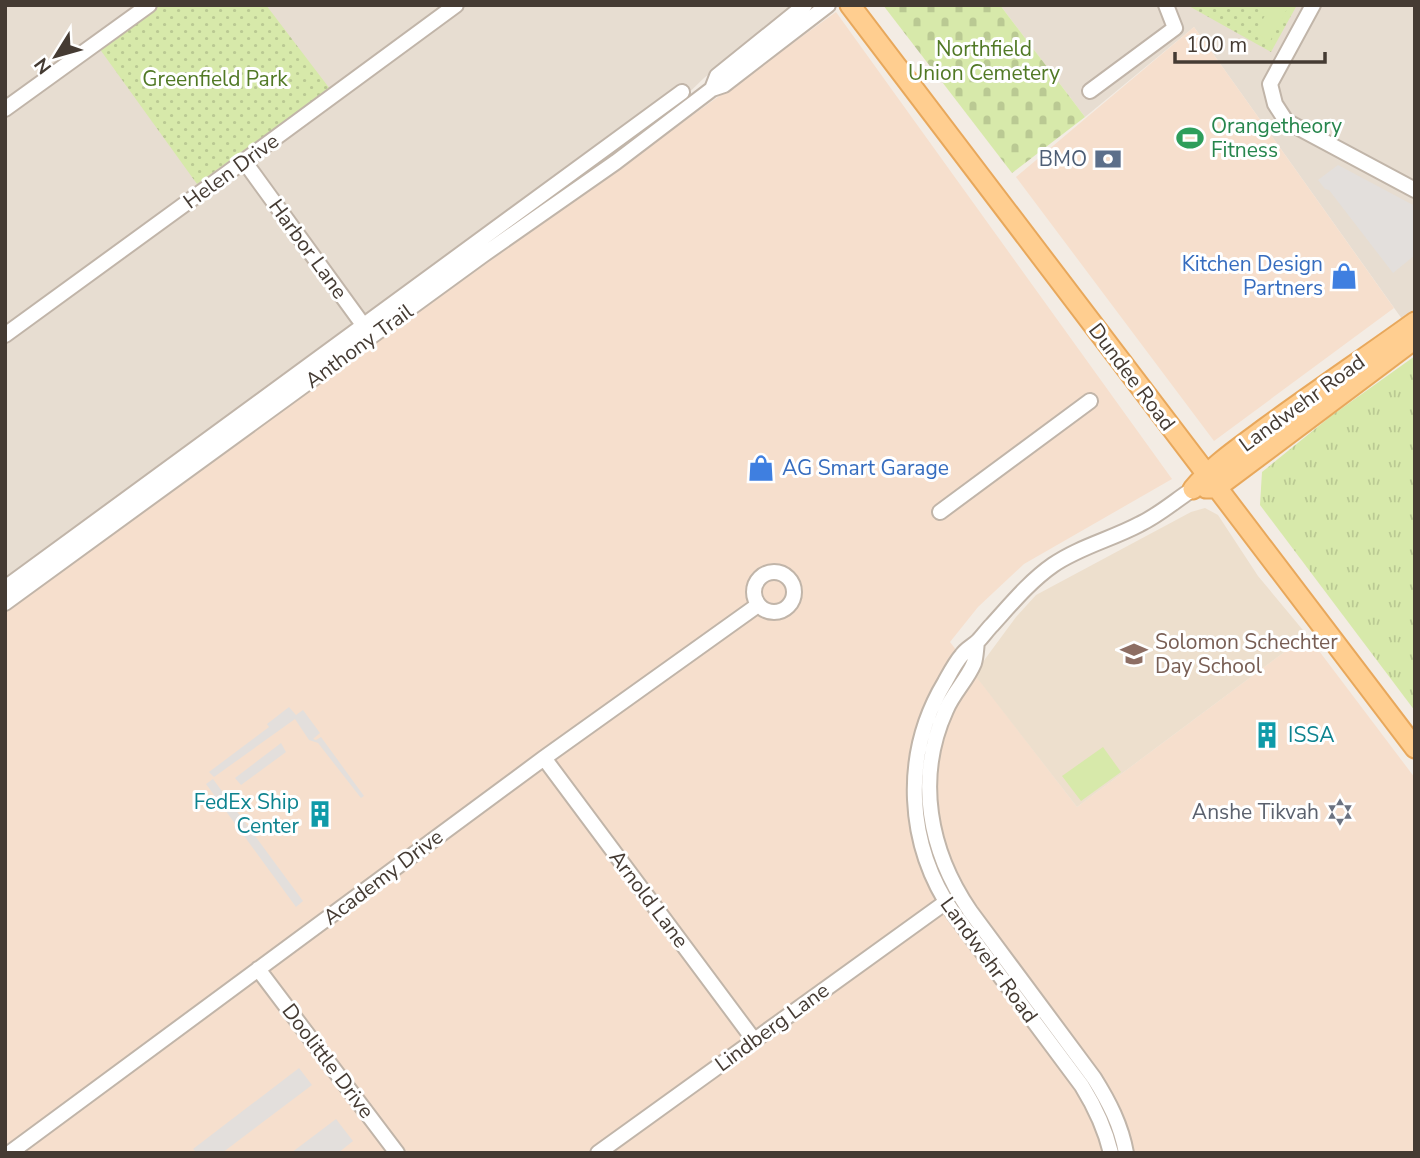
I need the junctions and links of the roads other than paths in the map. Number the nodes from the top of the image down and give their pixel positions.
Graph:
1 (149, 5) edge
2 (456, 5) edge
3 (805, 5) edge
4 (828, 5) edge
5 (850, 5) edge
6 (1166, 5) edge
7 (1313, 5) edge
8 (712, 89) junction
9 (1090, 91) dead end
10 (682, 92) dead end
11 (5, 109) edge
12 (606, 148) junction
13 (244, 162) junction
14 (616, 162) junction
15 (1415, 191) edge
16 (1415, 322) edge
17 (368, 331) junction
18 (5, 335) edge
19 (1415, 339) edge
20 (1090, 401) dead end
21 (1205, 483) junction
22 (940, 512) dead end
23 (5, 588) edge
24 (5, 603) edge
25 (758, 605) dead end
26 (977, 642) junction
27 (1415, 748) edge
28 (544, 758) junction
29 (946, 902) junction
30 (258, 970) junction
31 (754, 1040) junction
32 (9, 1150) edge
33 (397, 1153) edge
34 (598, 1153) edge
35 (1111, 1153) edge
36 (1126, 1153) edge

1 - 11 street
2 - 13 street, Helen Drive
3 - 8 street, Anthony Trail
4 - 8 street, Anthony Trail
5 - 21 main road, Dundee Road
6 - 9 street
7 - 15 street
8 - 14 street, Anthony Trail
10 - 12 street, Anthony Trail
12 - 14 street
12 - 17 street, Anthony Trail
13 - 17 street, Harbor Lane
13 - 18 street, Helen Drive
14 - 17 street, Anthony Trail
16 - 21 main road, Landwehr Road
17 - 23 street, Anthony Trail
17 - 24 street, Anthony Trail
19 - 21 main road, Landwehr Road
20 - 22 street
21 - 26 street, Landwehr Road
21 - 27 main road, Dundee Road
25 - 28 street, Academy Drive
26 - 29 street, Landwehr Road
26 - 36 street, Landwehr Road
28 - 30 street, Academy Drive
28 - 31 street, Arnold Lane
29 - 31 street, Lindberg Lane
29 - 35 street, Landwehr Road
30 - 32 street, Academy Drive
30 - 33 street, Doolittle Drive
31 - 34 street, Lindberg Lane

